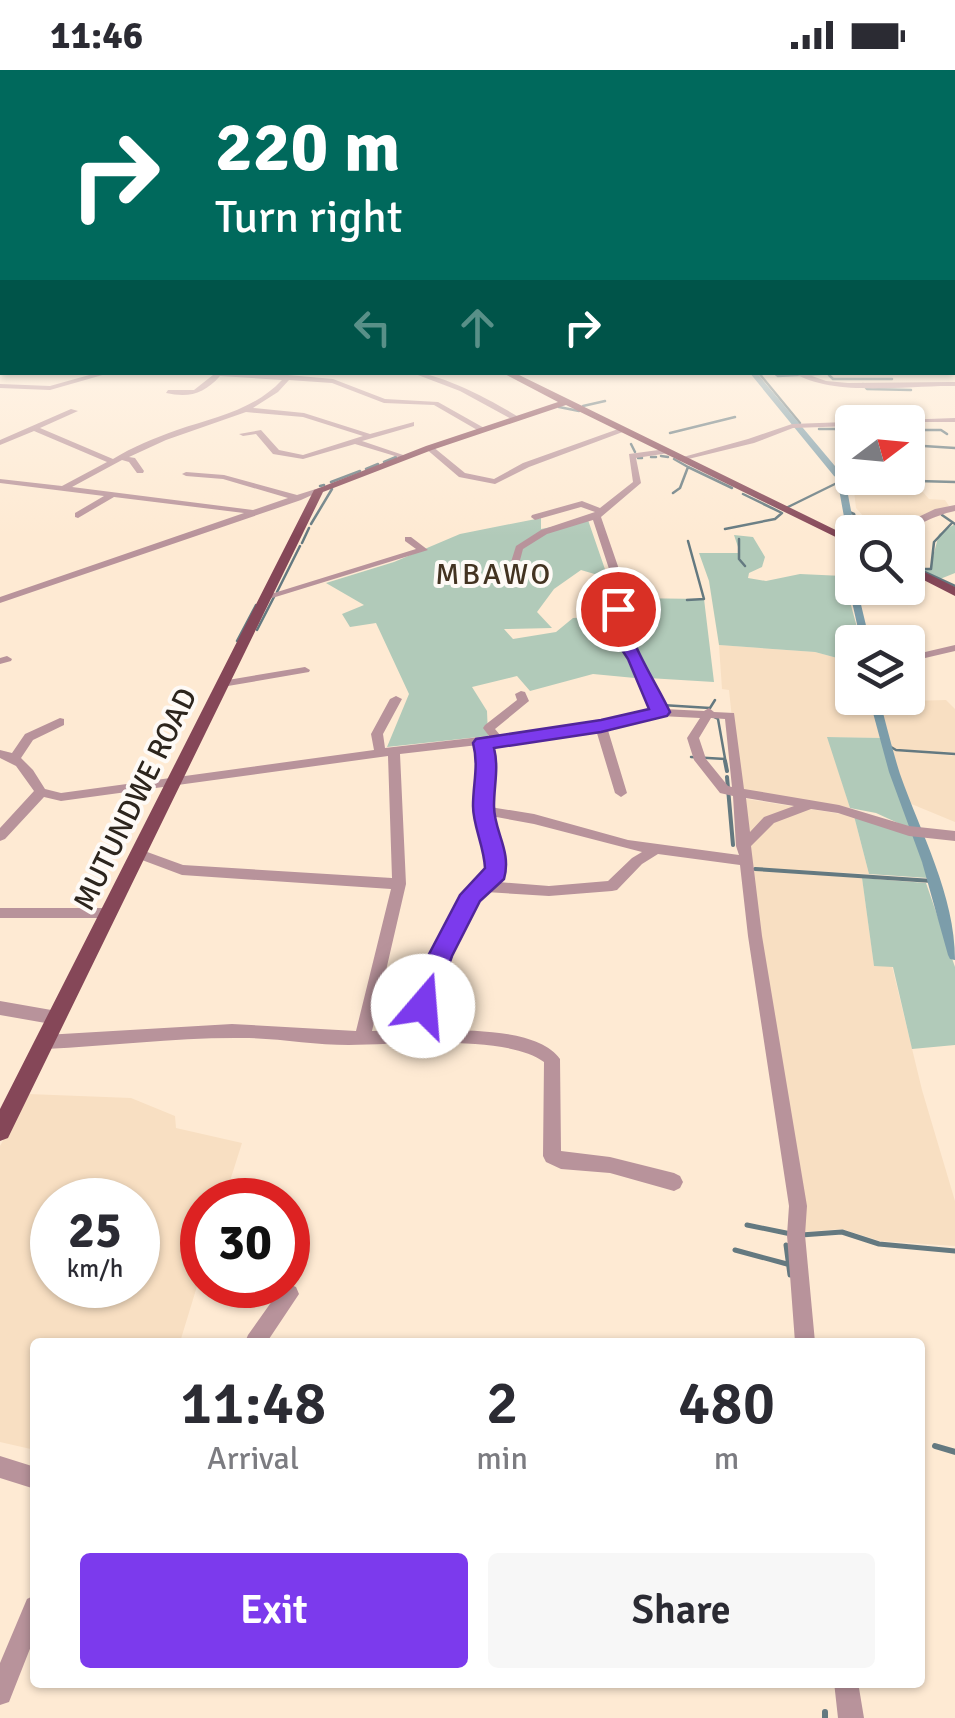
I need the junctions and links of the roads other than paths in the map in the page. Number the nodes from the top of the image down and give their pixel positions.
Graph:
1 (69, 383) edge
2 (212, 383) edge
3 (244, 383) edge
4 (283, 383) edge
5 (339, 383) edge
6 (443, 383) edge
7 (528, 383) edge
8 (838, 383) edge
9 (955, 384) edge
10 (0, 386) edge
11 (240, 386) dead end
12 (16, 388) junction
13 (168, 392) dead end
14 (467, 392) junction
15 (0, 396) edge
16 (566, 402) junction
17 (436, 403) junction
18 (247, 410) junction
19 (74, 411) dead end
20 (516, 418) junction
21 (955, 420) edge
22 (411, 424) dead end
23 (36, 428) junction
24 (482, 430) junction
25 (624, 430) junction
26 (242, 434) dead end
27 (370, 436) junction
28 (351, 442) junction
29 (0, 443) edge
30 (269, 444) junction
31 (429, 448) junction
32 (666, 451) junction
33 (256, 455) dead end
34 (405, 456) junction
35 (680, 458) junction
36 (116, 459) junction
37 (140, 470) dead end
38 (186, 474) dead end
39 (1, 482) edge
40 (64, 489) junction
41 (319, 490) junction
42 (112, 495) junction
43 (298, 498) junction
44 (955, 508) edge
45 (254, 512) junction
46 (598, 513) junction
47 (78, 514) dead end
48 (535, 517) dead end
49 (925, 517) edge
50 (835, 534) edge
51 (408, 539) dead end
52 (516, 562) dead end
53 (925, 577) edge
54 (955, 592) edge
55 (266, 596) junction
56 (0, 600) edge
57 (955, 648) edge
58 (925, 655) edge
59 (305, 670) dead end
60 (222, 684) junction
61 (521, 694) dead end
62 (396, 699) dead end
63 (660, 712) junction
64 (709, 712) junction
65 (60, 722) dead end
66 (601, 726) junction
67 (490, 741) junction
68 (387, 752) junction
69 (0, 754) edge
70 (15, 758) junction
71 (174, 782) junction
72 (41, 792) junction
73 (730, 792) junction
74 (620, 793) dead end
75 (810, 804) junction
76 (483, 810) junction
77 (0, 836) edge
78 (955, 836) edge
79 (657, 848) junction
80 (139, 854) junction
81 (744, 854) junction
82 (400, 884) junction
83 (480, 886) junction
84 (0, 912) edge
85 (110, 913) junction
86 (0, 1008) edge
87 (57, 1018) junction
88 (411, 1036) junction
89 (362, 1038) junction
90 (45, 1042) junction
91 (0, 1131) edge
92 (674, 1182) dead end
93 (278, 1308) edge
94 (258, 1338) edge
95 (805, 1338) edge
96 (0, 1467) edge
97 (30, 1476) edge
98 (30, 1619) edge
99 (847, 1688) edge
100 (0, 1692) edge
101 (852, 1718) edge

1 - 12 street
2 - 13 street
3 - 11 street
4 - 18 street
5 - 17 street
6 - 14 street
7 - 16 main road
8 - 9 street
10 - 12 street
12 - 15 street
14 - 17 street
14 - 20 street
16 - 20 main road
16 - 25 main road
17 - 24 street
18 - 27 street
18 - 36 street
19 - 23 street
20 - 24 main road
21 - 35 street
22 - 27 street
23 - 29 street
23 - 36 street
24 - 31 main road
25 - 31 street
25 - 32 main road
26 - 30 street
27 - 28 street
28 - 30 street
28 - 34 street
30 - 33 street
31 - 34 main road
32 - 35 main road
32 - 46 street
34 - 41 main road
35 - 50 main road
36 - 37 street
36 - 40 street
38 - 43 street
39 - 40 street
40 - 42 street
41 - 43 street
41 - 55 main road, MUTUNDWE ROAD
42 - 45 street
42 - 47 street
43 - 45 street
44 - 49 street
45 - 56 street
46 - 48 street
46 - 52 street
46 - 63 street
51 - 55 street
53 - 54 main road
55 - 60 main road, MUTUNDWE ROAD
57 - 58 street
59 - 60 street
60 - 71 main road, MUTUNDWE ROAD
61 - 67 street
62 - 68 street
63 - 64 street
63 - 66 street
64 - 73 street
64 - 73 street
65 - 70 street
66 - 67 street
66 - 74 street
67 - 68 street
67 - 76 street
68 - 71 street
68 - 82 street
69 - 70 street
70 - 72 street
71 - 72 street
71 - 80 main road, MUTUNDWE ROAD
72 - 77 street
73 - 75 street
73 - 81 street
75 - 78 street
75 - 81 street
76 - 79 street
76 - 83 street
79 - 81 street
79 - 83 street
80 - 82 street
80 - 85 main road, MUTUNDWE ROAD
81 - 95 street
82 - 89 street
83 - 88 street
84 - 85 street
85 - 87 main road, MUTUNDWE ROAD
86 - 87 street
87 - 90 main road, MUTUNDWE ROAD
88 - 89 street
88 - 92 street
89 - 90 street
90 - 91 main road, MUTUNDWE ROAD
93 - 94 street
96 - 97 street
98 - 100 street
99 - 101 street

